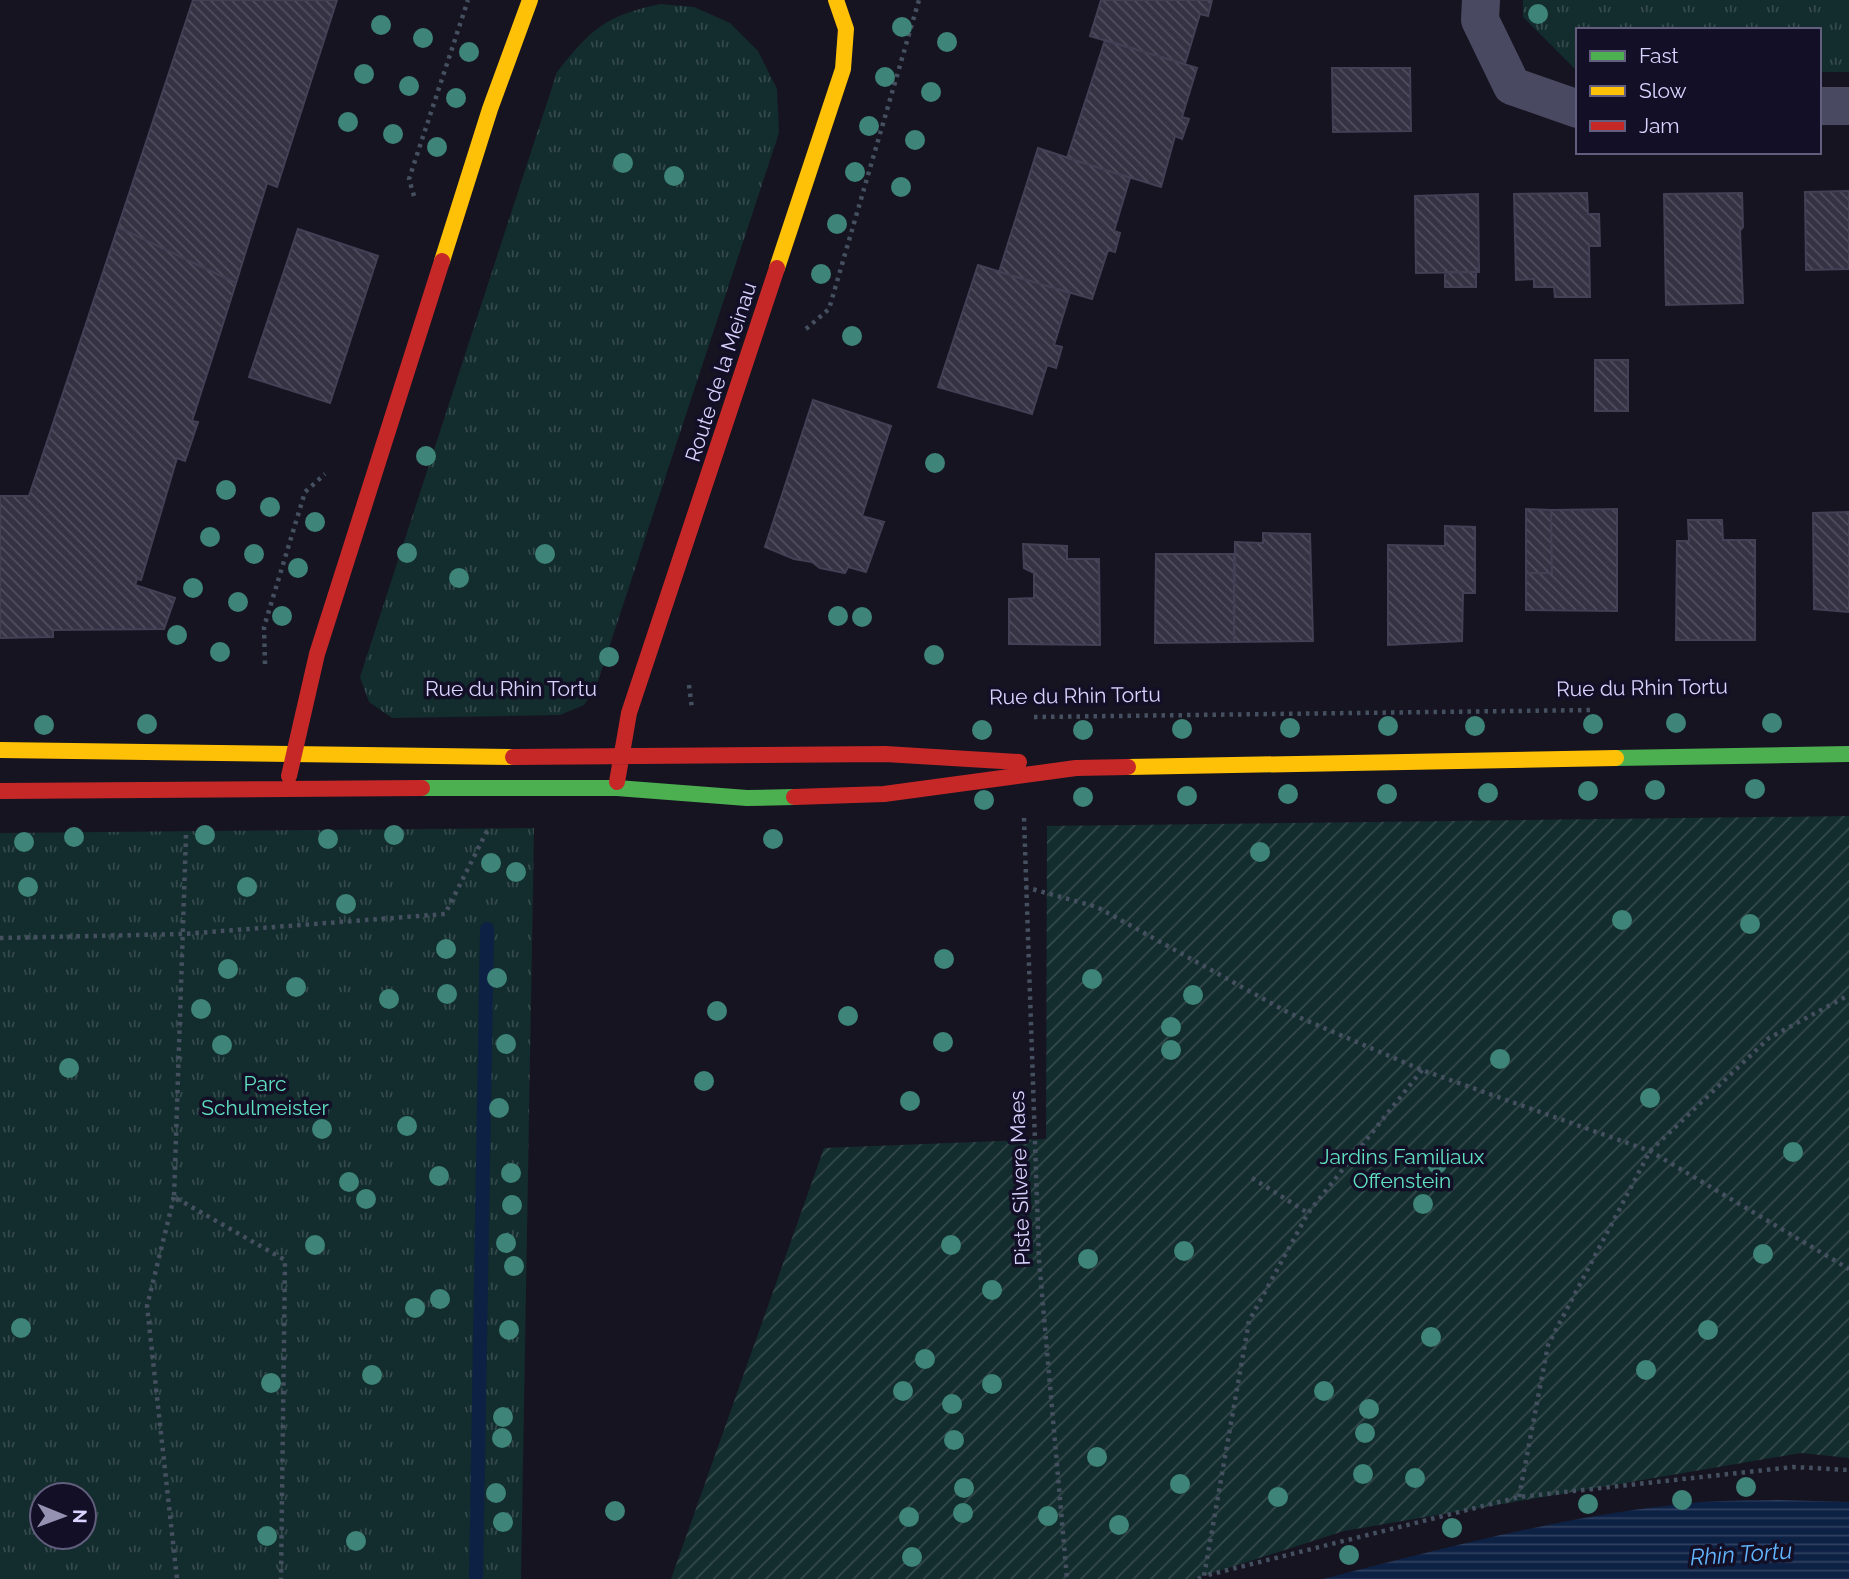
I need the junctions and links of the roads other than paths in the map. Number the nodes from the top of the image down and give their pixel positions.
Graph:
1 (530, 0) edge
2 (836, 0) edge
3 (1481, 0) edge
4 (1821, 106) edge
5 (1849, 106) edge
6 (1576, 108) edge
7 (0, 750) edge
8 (295, 753) junction
9 (1849, 754) edge
10 (618, 756) junction
11 (1076, 768) junction
12 (617, 788) junction
13 (286, 789) junction
14 (0, 791) edge

1 - 8 street
2 - 10 street, Route de la Meinau
3 - 6 street
4 - 5 street
7 - 8 street
8 - 10 street
8 - 13 street
9 - 11 street
10 - 11 street
10 - 12 street, Route de la Meinau
11 - 12 street
12 - 13 street
13 - 14 street

